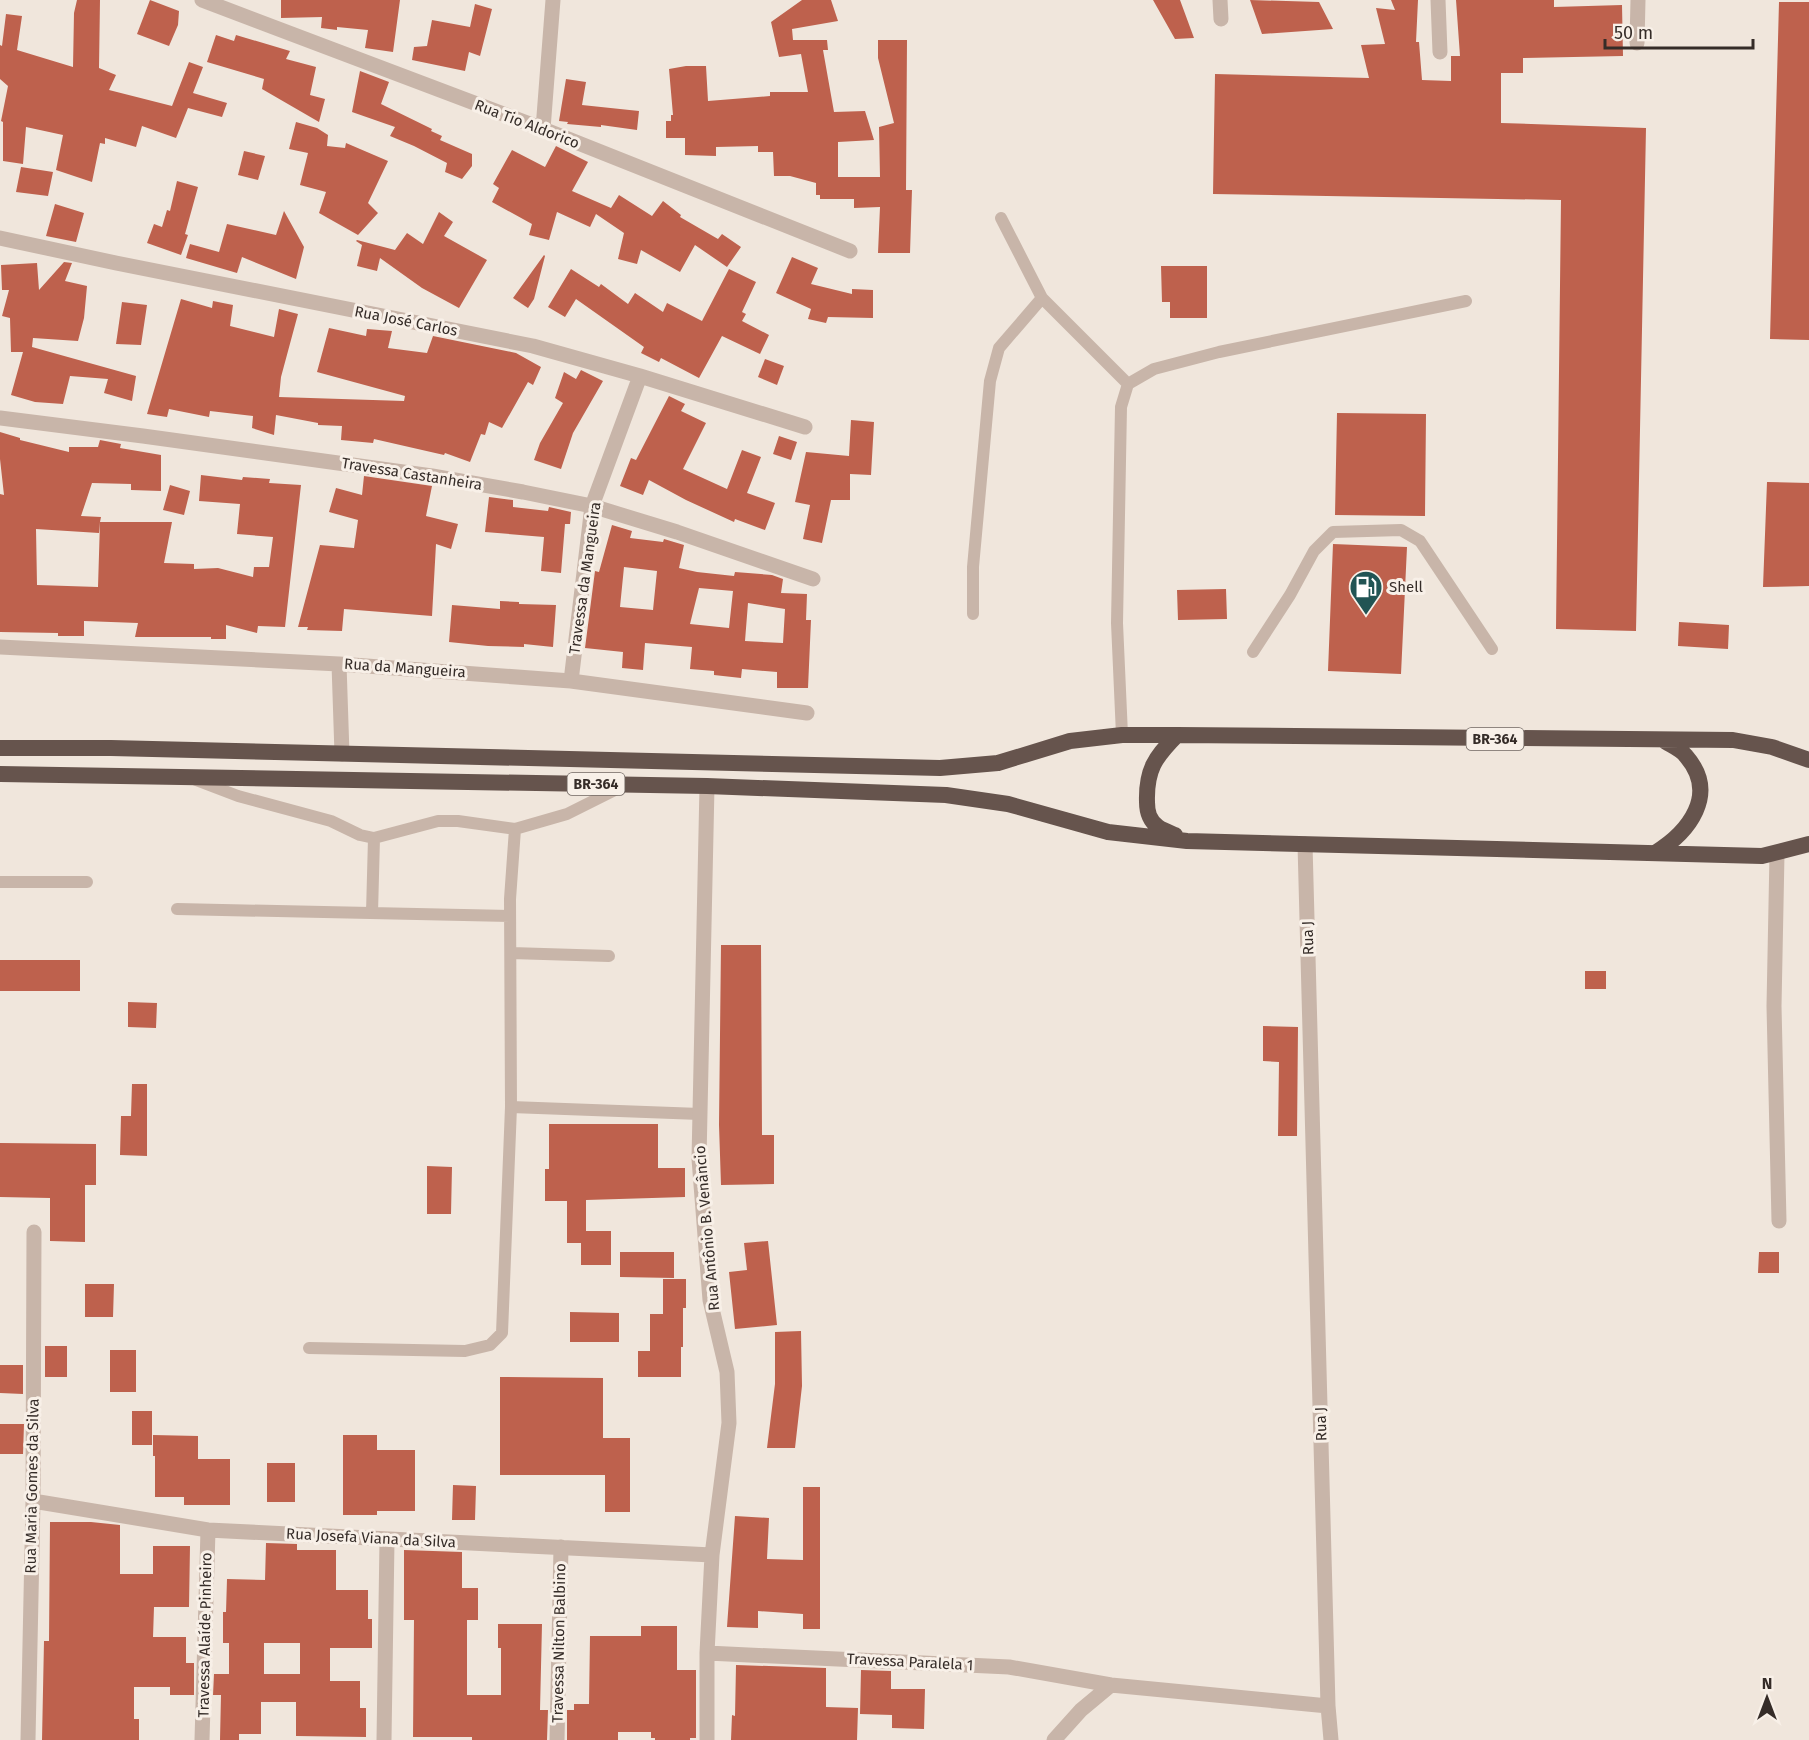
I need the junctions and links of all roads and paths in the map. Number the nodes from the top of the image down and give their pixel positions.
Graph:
1 (202, 0) edge
2 (553, 0) edge
3 (1220, 0) edge
4 (1438, 0) edge
5 (1638, 0) edge
6 (1221, 19) dead end
7 (1637, 43) dead end
8 (1440, 52) dead end
9 (543, 129) junction
10 (1001, 218) dead end
11 (0, 238) edge
12 (850, 251) dead end
13 (1042, 298) junction
14 (1466, 301) dead end
15 (640, 376) junction
16 (1128, 384) junction
17 (0, 418) edge
18 (805, 428) dead end
19 (592, 506) junction
20 (813, 579) dead end
21 (973, 614) dead end
22 (0, 647) edge
23 (1492, 649) dead end
24 (1253, 652) dead end
25 (339, 664) junction
26 (571, 681) junction
27 (807, 713) dead end
28 (1122, 735) junction
29 (1177, 735) junction
30 (1661, 739) junction
31 (0, 748) edge
32 (342, 754) junction
33 (1809, 760) edge
34 (0, 774) edge
35 (190, 778) junction
36 (626, 785) junction
37 (707, 786) junction
38 (515, 829) junction
39 (374, 838) junction
40 (1187, 841) junction
41 (1305, 844) junction
42 (1809, 844) edge
43 (1654, 853) junction
44 (1777, 854) junction
45 (0, 882) edge
46 (87, 882) dead end
47 (177, 909) dead end
48 (372, 913) junction
49 (510, 916) junction
50 (511, 953) junction
51 (609, 956) dead end
52 (511, 1107) junction
53 (700, 1114) junction
54 (1779, 1221) dead end
55 (34, 1232) dead end
56 (309, 1348) dead end
57 (33, 1501) junction
58 (208, 1530) junction
59 (387, 1540) junction
60 (561, 1547) junction
61 (712, 1554) junction
62 (706, 1653) junction
63 (1111, 1685) junction
64 (1328, 1706) junction
65 (28, 1740) edge
66 (202, 1740) edge
67 (384, 1740) edge
68 (557, 1740) edge
69 (706, 1740) edge
70 (1054, 1740) edge
71 (1331, 1740) edge

1 - 9 street, Rua Tio Aldorico
2 - 9 street
3 - 6 street
4 - 8 street
5 - 7 street
9 - 12 street, Rua Tio Aldorico
10 - 13 lane
11 - 15 street, Rua José Carlos
13 - 16 lane
13 - 21 lane
14 - 16 lane
15 - 18 street, Rua José Carlos
15 - 19 street, Travessa da Mangueira
16 - 28 lane
17 - 19 street, Travessa Castanheira
19 - 20 street, Travessa Castanheira
19 - 26 street, Travessa da Mangueira
22 - 25 street, Rua da Mangueira
23 - 24 lane
25 - 26 street, Rua da Mangueira
25 - 32 street
26 - 27 street, Rua da Mangueira
28 - 29 highway, BR-364
28 - 32 highway, BR-364
29 - 30 highway, BR-364
29 - 40 highway
30 - 33 highway, BR-364
30 - 43 highway
31 - 32 highway, BR-364
34 - 35 highway, BR-364
35 - 36 highway, BR-364
35 - 39 lane
36 - 37 highway, BR-364
36 - 38 lane
37 - 40 highway, BR-364
37 - 53 street, Rua Antônio B. Venâncio
38 - 39 lane
38 - 49 lane
39 - 48 lane
40 - 41 highway, BR-364
41 - 43 highway, BR-364
41 - 64 street, Rua J
42 - 44 highway, BR-364
43 - 44 highway, BR-364
44 - 54 street
45 - 46 lane
47 - 48 lane
48 - 49 lane
49 - 50 lane
50 - 51 lane
50 - 52 lane
52 - 53 lane
52 - 56 lane
53 - 61 street, Rua Antônio B. Venâncio
55 - 57 street, Rua Maria Gomes da Silva
57 - 58 street, Rua Josefa Viana da Silva
57 - 65 street, Rua Maria Gomes da Silva
58 - 59 street, Rua Josefa Viana da Silva
58 - 66 street, Travessa Alaíde Pinheiro
59 - 60 street, Rua Josefa Viana da Silva
59 - 67 street
60 - 61 street, Rua Josefa Viana da Silva
60 - 68 street, Travessa Nilton Balbino
61 - 62 street, Rua Antônio B. Venâncio
62 - 63 street, Travessa Paralela 1
62 - 69 street, Rua Antônio B. Venâncio
63 - 64 street
63 - 70 street
64 - 71 street, Rua J

